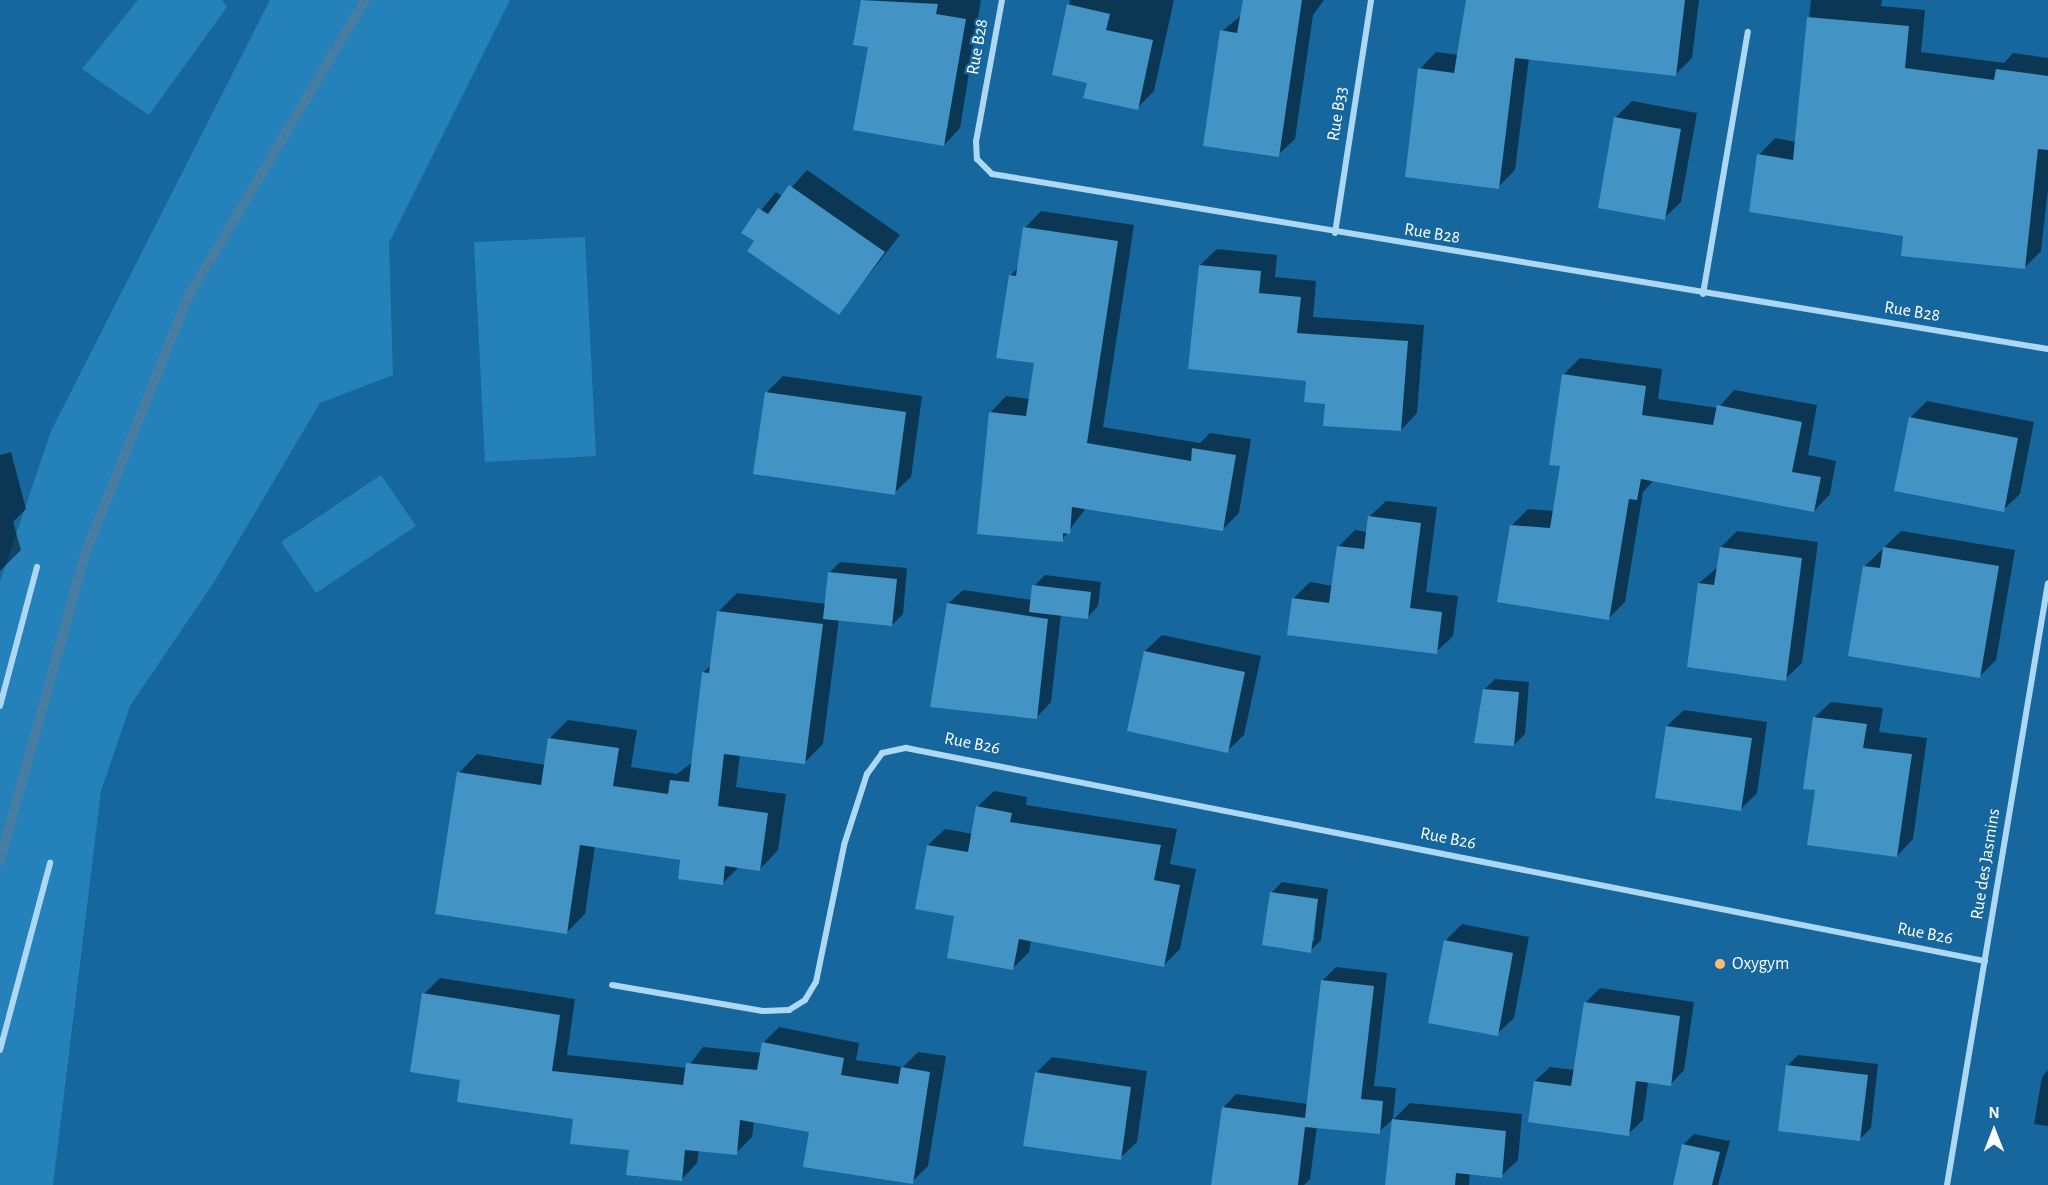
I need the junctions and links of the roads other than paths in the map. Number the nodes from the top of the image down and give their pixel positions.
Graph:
1 (1002, 0) edge
2 (1371, 0) edge
3 (1748, 32) dead end
4 (1335, 233) junction
5 (1703, 294) junction
6 (2048, 349) edge
7 (37, 567) dead end
8 (2048, 583) edge
9 (0, 706) edge
10 (50, 863) dead end
11 (1985, 961) junction
12 (612, 985) dead end
13 (0, 1050) edge
14 (1947, 1185) edge

1 - 4 street, Rue B28
2 - 4 street, Rue B33
3 - 5 street
4 - 5 street, Rue B28
5 - 6 street, Rue B28
7 - 9 street
8 - 11 street, Rue des Jasmins
10 - 13 street
11 - 12 street, Rue B26
11 - 14 street, Rue des Jasmins

